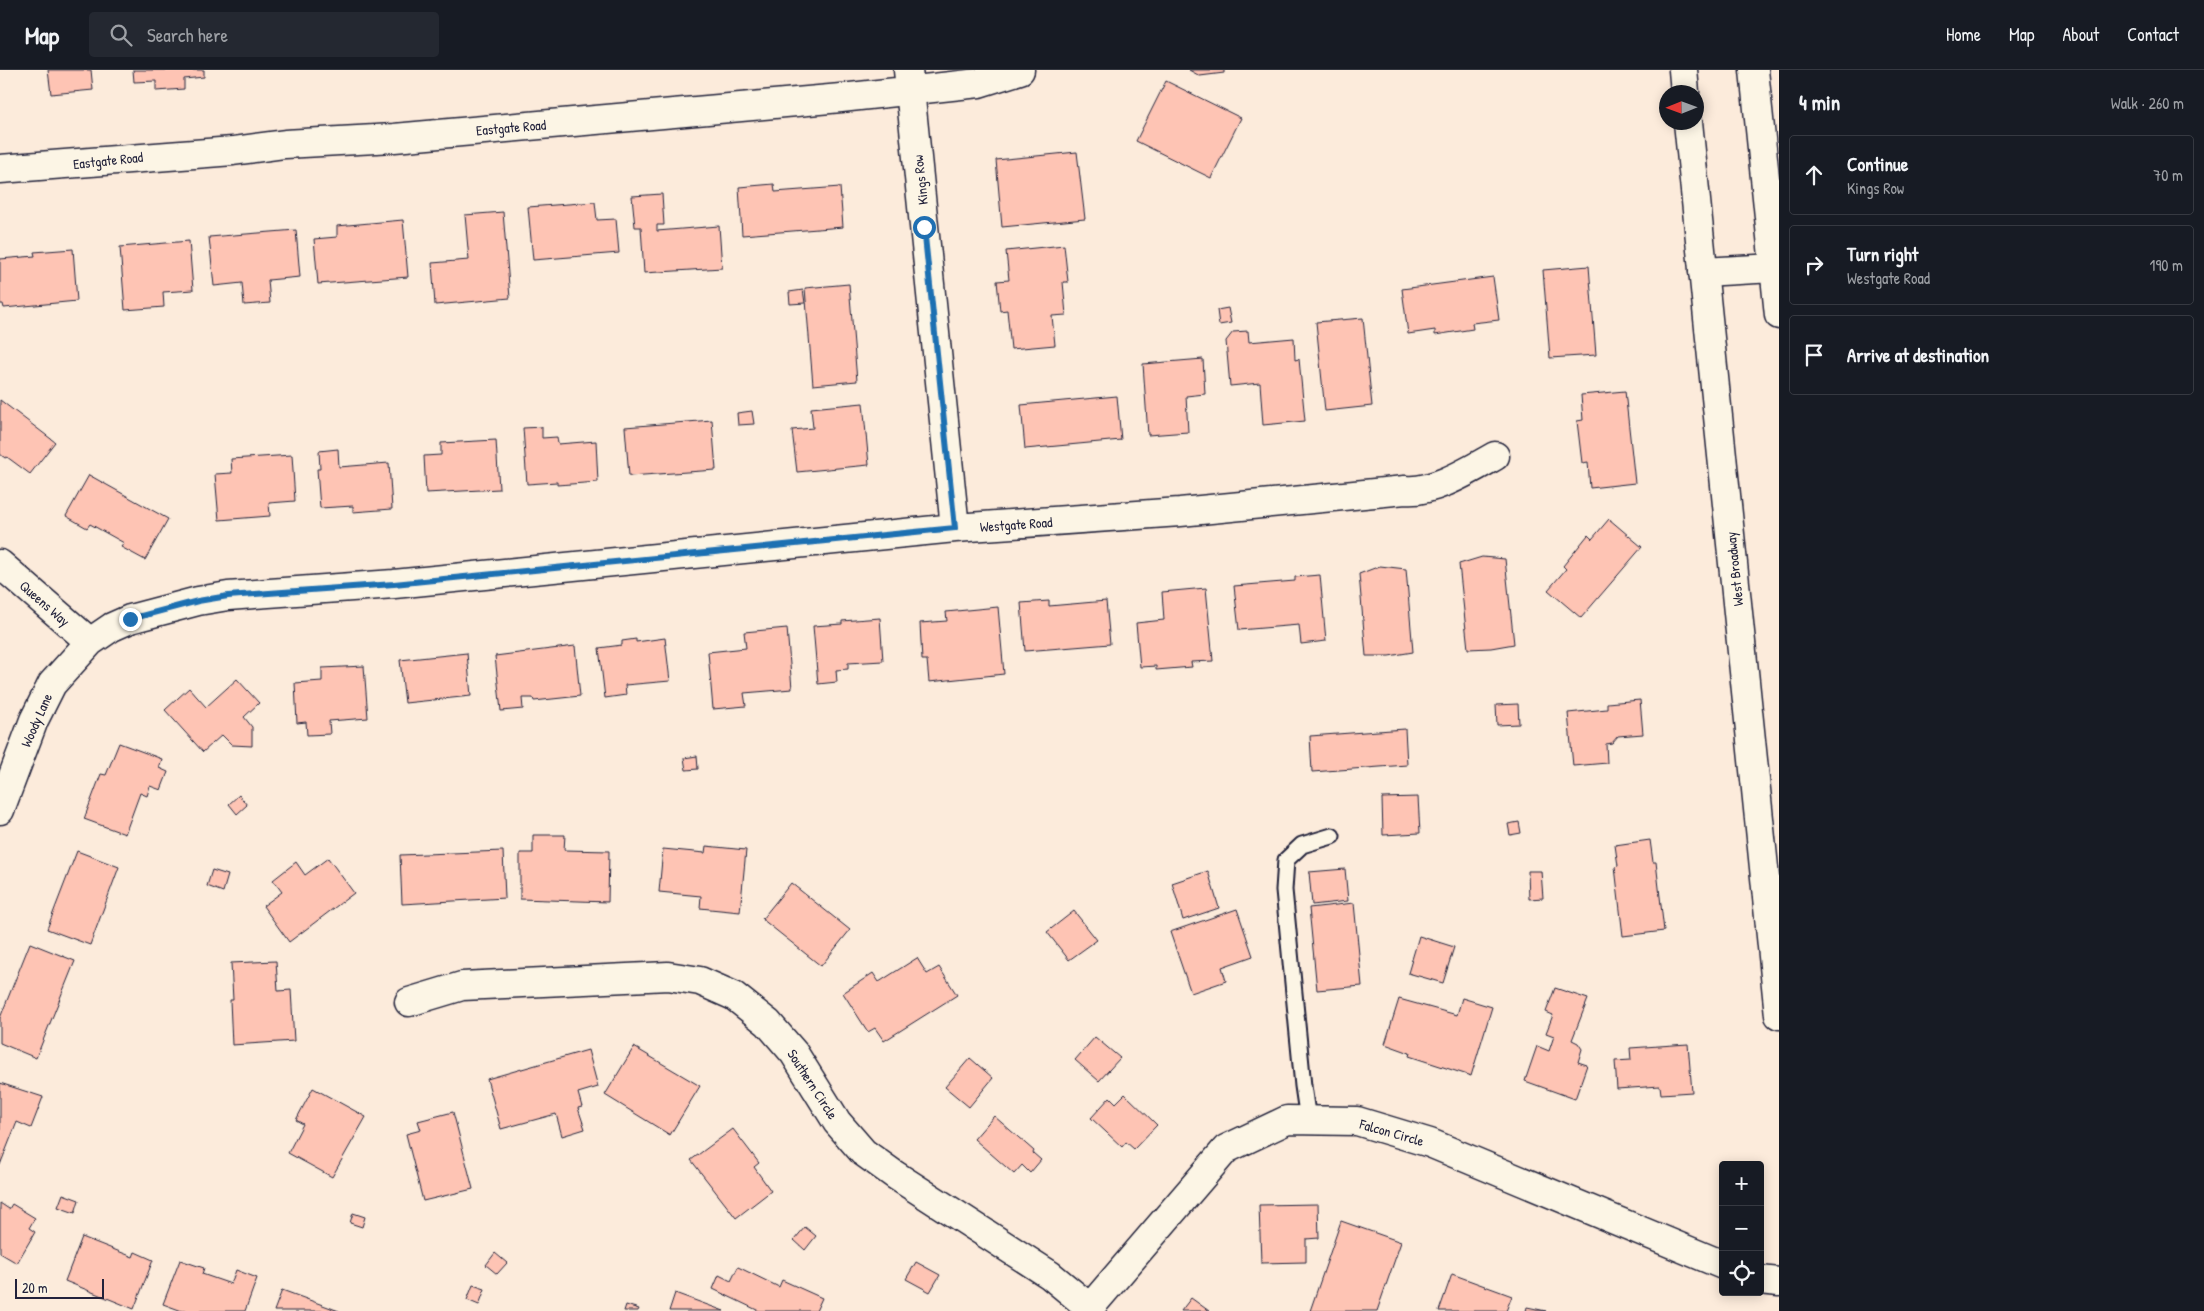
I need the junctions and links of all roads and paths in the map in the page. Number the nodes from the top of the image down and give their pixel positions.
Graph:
1 (1020, 70) edge
2 (1683, 70) edge
3 (1754, 70) edge
4 (909, 80) edge
5 (1684, 85) edge
6 (1689, 130) edge
7 (0, 169) edge
8 (1777, 268) edge
9 (1703, 272) junction
10 (1779, 315) edge
11 (1495, 456) dead end
12 (955, 528) junction
13 (0, 564) edge
14 (90, 642) junction
15 (0, 810) edge
16 (1332, 836) dead end
17 (1774, 909) edge
18 (409, 1002) dead end
19 (1779, 1015) edge
20 (1308, 1120) junction
21 (1719, 1263) edge
22 (1764, 1280) edge
23 (1779, 1282) edge
24 (1089, 1309) edge

1 - 4 street, Eastgate Road
2 - 5 street
3 - 8 street
4 - 7 street, Eastgate Road
4 - 12 street, Kings Row
6 - 9 street, West Broadway
8 - 9 street
8 - 10 street
9 - 17 street, West Broadway
11 - 12 street, Westgate Road
12 - 14 street, Westgate Road
13 - 14 street, Queens Way
14 - 15 street, Woody Lane
16 - 20 lane
17 - 19 street, West Broadway
18 - 24 street, Southern Circle
20 - 21 street, Falcon Circle
20 - 24 street, Falcon Circle
22 - 23 street

